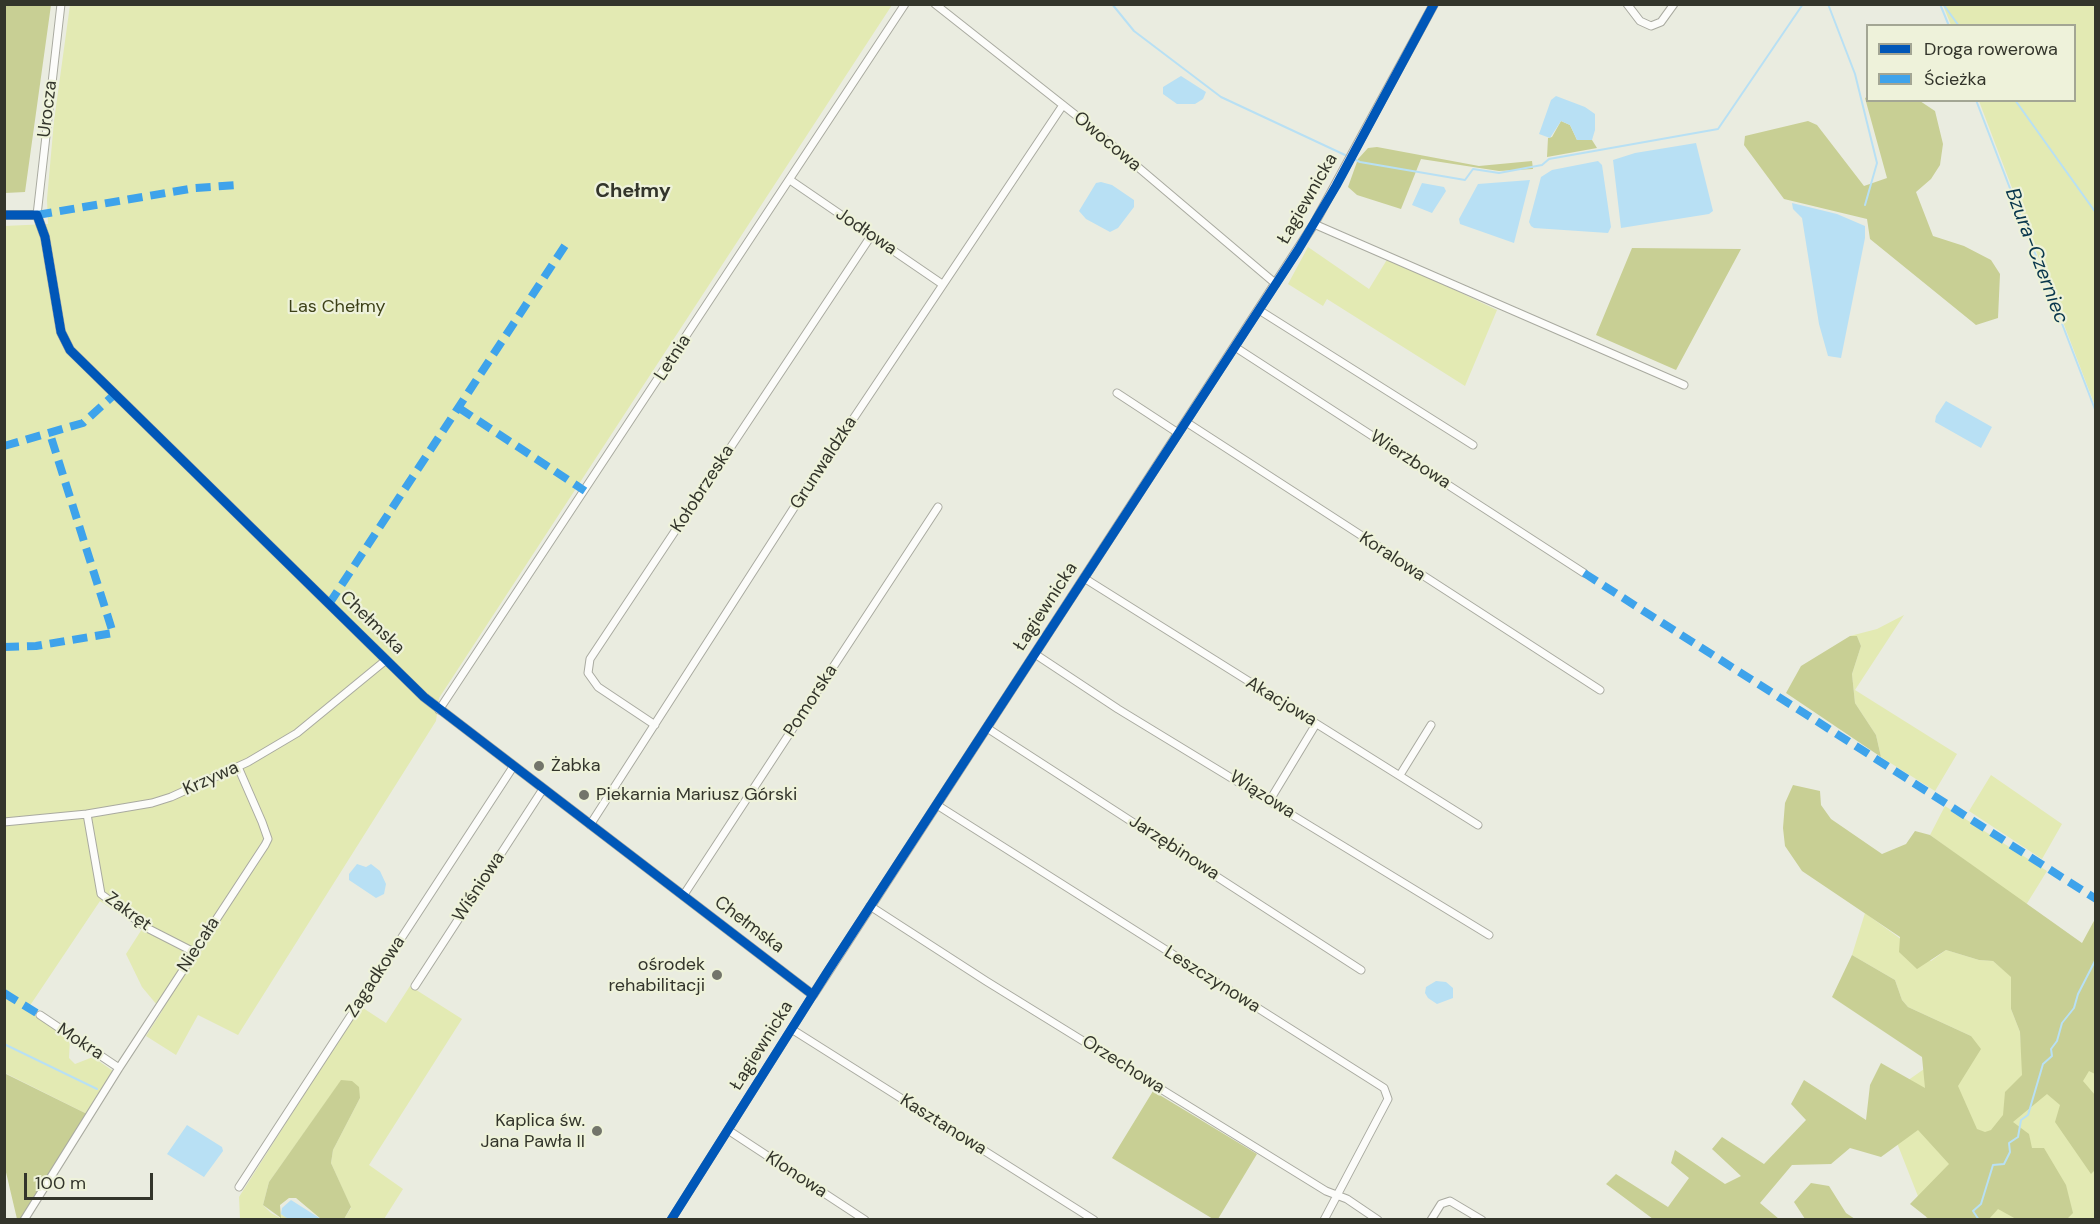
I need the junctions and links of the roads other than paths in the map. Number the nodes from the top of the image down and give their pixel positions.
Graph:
1 (61, 4) edge
2 (905, 4) edge
3 (934, 4) edge
4 (1434, 4) edge
5 (1627, 4) edge
6 (1674, 4) edge
7 (1062, 105) junction
8 (790, 180) junction
9 (37, 215) junction
10 (4, 216) edge
11 (1314, 224) junction
12 (871, 236) junction
13 (942, 284) junction
14 (1276, 284) junction
15 (1259, 310) junction
16 (1235, 347) junction
17 (1684, 385) dead end
18 (1117, 393) dead end
19 (1186, 422) junction
20 (1178, 434) junction
21 (1473, 445) dead end
22 (938, 507) dead end
23 (1584, 573) dead end
24 (1084, 578) junction
25 (1035, 654) junction
26 (386, 660) junction
27 (1600, 690) dead end
28 (439, 710) junction
29 (1316, 724) junction
30 (655, 725) junction
31 (1431, 725) dead end
32 (987, 728) junction
33 (513, 766) junction
34 (238, 767) junction
35 (1400, 775) junction
36 (543, 789) junction
37 (1270, 800) junction
38 (937, 805) junction
39 (87, 814) junction
40 (4, 822) edge
41 (590, 825) junction
42 (1479, 825) dead end
43 (683, 896) junction
44 (870, 906) junction
45 (1489, 935) dead end
46 (194, 952) junction
47 (1361, 970) dead end
48 (415, 986) dead end
49 (813, 995) junction
50 (40, 1015) dead end
51 (793, 1030) junction
52 (119, 1068) junction
53 (728, 1130) junction
54 (239, 1187) dead end
55 (1335, 1195) junction
56 (24, 1220) edge
57 (670, 1220) edge
58 (865, 1220) edge
59 (1094, 1220) edge
60 (1324, 1220) edge
61 (1378, 1220) edge
62 (1431, 1220) edge
63 (1482, 1220) edge

1 - 9 street, Urocza
2 - 8 street, Letnia
3 - 7 street, Owocowa
4 - 11 street, Łagiewnicka
5 - 6 street
7 - 13 street, Grunwaldzka
7 - 14 street, Owocowa
8 - 12 street, Jodłowa
8 - 28 street, Letnia
9 - 10 street
9 - 26 street, Chełmska
11 - 14 street, Łagiewnicka
11 - 17 street
12 - 13 street, Jodłowa
12 - 30 street, Kołobrzeska
13 - 30 street, Grunwaldzka
14 - 15 street, Łagiewnicka
15 - 16 street, Łagiewnicka
15 - 21 street
16 - 19 street, Łagiewnicka
16 - 23 street, Wierzbowa
18 - 20 street
19 - 20 street, Łagiewnicka
19 - 27 street, Koralowa
20 - 24 street, Łagiewnicka
22 - 43 street, Pomorska
24 - 25 street, Łagiewnicka
24 - 29 street, Akacjowa
25 - 32 street, Łagiewnicka
25 - 37 street, Wiązowa
26 - 28 street, Chełmska
26 - 34 street, Krzywa
28 - 33 street, Chełmska
29 - 35 street, Akacjowa
29 - 37 street
30 - 41 street, Grunwaldzka
31 - 35 street
32 - 38 street, Łagiewnicka
32 - 47 street, Jarzębinowa
33 - 36 street, Chełmska
33 - 54 street, Zagadkowa
34 - 39 street, Krzywa
34 - 46 street, Niecała
35 - 42 street, Akacjowa
36 - 41 street, Chełmska
36 - 48 street, Wiśniowa
37 - 45 street, Wiązowa
38 - 44 street, Łagiewnicka
38 - 55 street, Leszczynowa
39 - 40 street, Krzywa
39 - 46 street, Zakręt
41 - 43 street, Chełmska
43 - 49 street, Chełmska
44 - 49 street, Łagiewnicka
44 - 55 street, Orzechowa
46 - 52 street, Niecała
49 - 51 street, Łagiewnicka
50 - 52 street, Mokra
51 - 53 street, Łagiewnicka
51 - 59 street, Kasztanowa
52 - 56 street, Niecała
53 - 57 street, Łagiewnicka
53 - 58 street, Klonowa
55 - 60 street, Leszczynowa
55 - 61 street, Orzechowa
62 - 63 street

